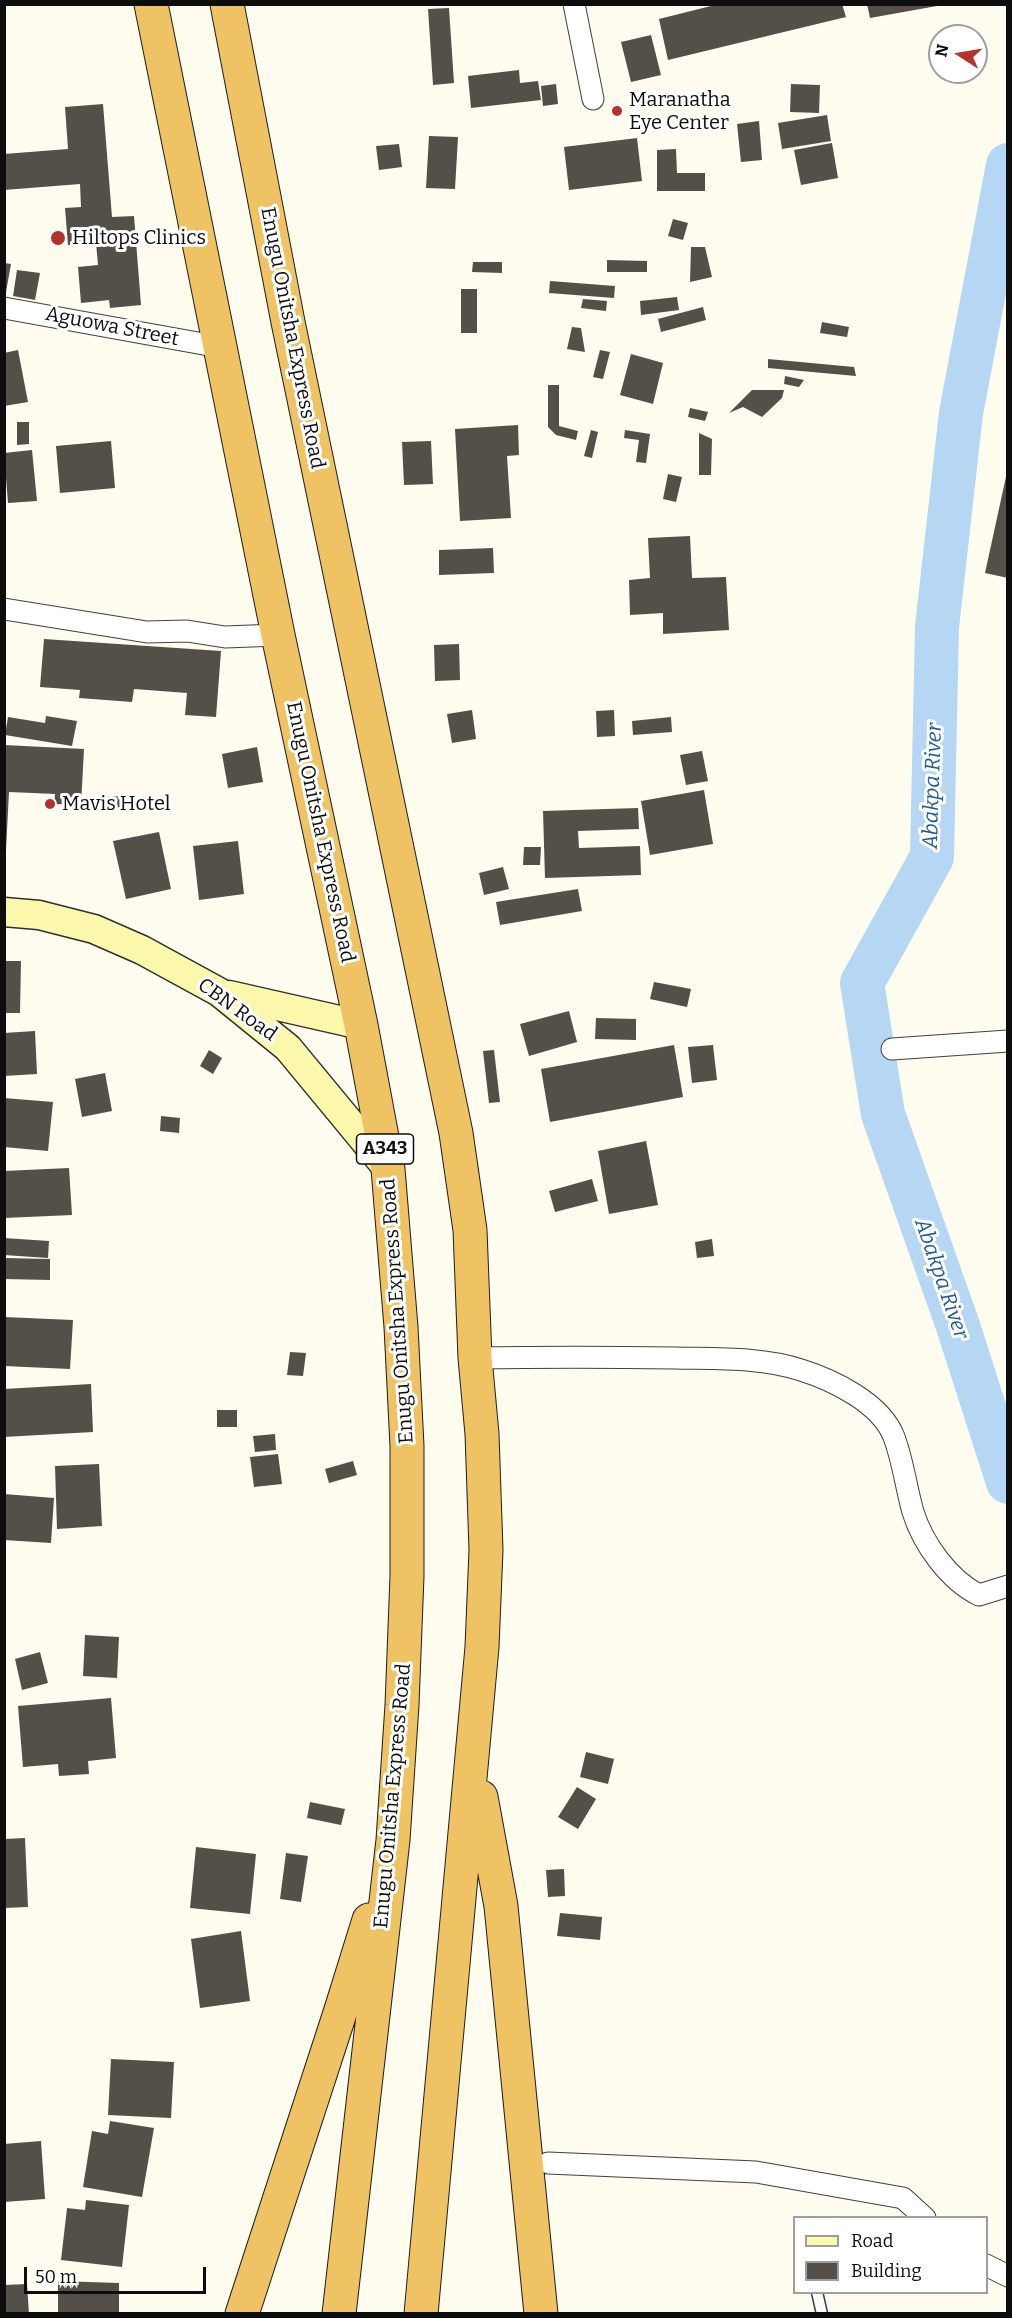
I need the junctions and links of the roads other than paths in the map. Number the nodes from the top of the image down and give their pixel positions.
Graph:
1 (151, 4) edge
2 (227, 4) edge
3 (574, 4) edge
4 (593, 99) dead end
5 (4, 308) edge
6 (220, 347) junction
7 (4, 609) edge
8 (278, 635) junction
9 (4, 912) edge
10 (219, 992) junction
11 (361, 1025) junction
12 (1008, 1041) edge
13 (892, 1049) dead end
14 (388, 1169) junction
15 (475, 1359) junction
16 (1008, 1586) edge
17 (473, 1757) junction
18 (393, 1840) junction
19 (548, 2163) dead end
20 (923, 2216) edge
21 (988, 2266) edge
22 (1008, 2276) edge
23 (817, 2294) edge
24 (242, 2313) edge
25 (339, 2313) edge
26 (421, 2313) edge
27 (541, 2313) edge
28 (822, 2313) edge

1 - 6 highway, Enugu Onitsha Express Road / A343
2 - 15 highway, Enugu Onitsha Express Road
3 - 4 street
5 - 6 street, Aguowa Street
6 - 8 highway, Enugu Onitsha Express Road / A343
7 - 8 street
8 - 11 highway, Enugu Onitsha Express Road / A343
9 - 10 main road, CBN Road
10 - 11 main road
10 - 14 main road, CBN Road
11 - 14 highway, Enugu Onitsha Express Road / A343
12 - 13 street
14 - 18 highway, Enugu Onitsha Express Road / A343
15 - 16 street
15 - 17 highway, Enugu Onitsha Express Road
17 - 26 highway, Enugu Onitsha Express Road
17 - 27 highway
18 - 24 highway
18 - 25 highway, Enugu Onitsha Express Road / A343
19 - 20 street
21 - 22 street
23 - 28 lane

